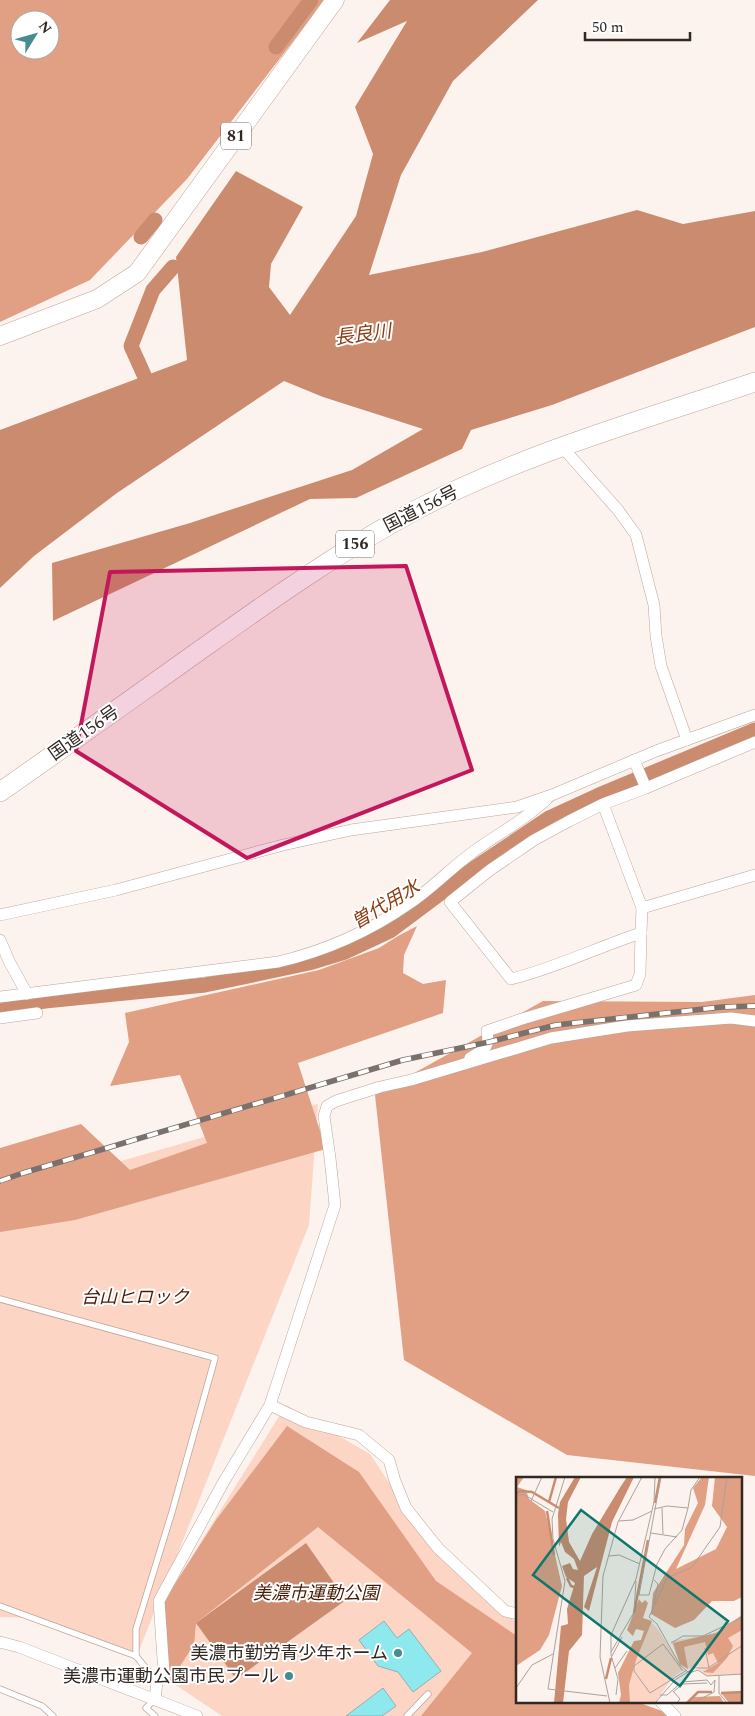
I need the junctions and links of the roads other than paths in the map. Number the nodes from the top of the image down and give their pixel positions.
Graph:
1 (335, 0) edge
2 (0, 336) edge
3 (755, 382) edge
4 (563, 448) junction
5 (755, 715) edge
6 (687, 740) junction
7 (755, 742) edge
8 (636, 764) junction
9 (645, 785) junction
10 (0, 792) edge
11 (550, 796) junction
12 (603, 804) junction
13 (755, 875) edge
14 (642, 908) junction
15 (0, 915) edge
16 (641, 933) junction
17 (0, 940) edge
18 (27, 994) junction
19 (0, 997) edge
20 (37, 1013) dead end
21 (0, 1018) edge
22 (755, 1020) edge
23 (460, 1065) junction
24 (0, 1299) edge
25 (270, 1404) junction
26 (0, 1606) edge
27 (516, 1614) edge
28 (0, 1642) edge
29 (136, 1656) junction
30 (157, 1682) junction
31 (0, 1689) edge
32 (428, 1694) dead end
33 (155, 1699) junction
34 (663, 1704) edge
35 (53, 1716) edge
36 (155, 1716) edge
37 (197, 1716) edge
38 (407, 1716) edge
39 (674, 1716) edge

1 - 2 main road, 81
3 - 4 highway, 国道156号 / 156
4 - 6 street
4 - 10 highway, 国道156号 / 156
5 - 6 street
6 - 8 street
7 - 9 street
8 - 9 street
8 - 11 street
9 - 12 street
11 - 15 street
11 - 18 street
12 - 14 street
12 - 16 street
13 - 14 street
14 - 16 street
16 - 23 street
17 - 18 street
18 - 19 street
20 - 21 street
22 - 23 street
23 - 25 street
24 - 29 lane
25 - 27 street
25 - 30 street
26 - 29 lane
28 - 33 street
29 - 30 lane
30 - 33 street
31 - 35 lane
32 - 38 lane
33 - 36 lane
33 - 37 street
34 - 39 street

